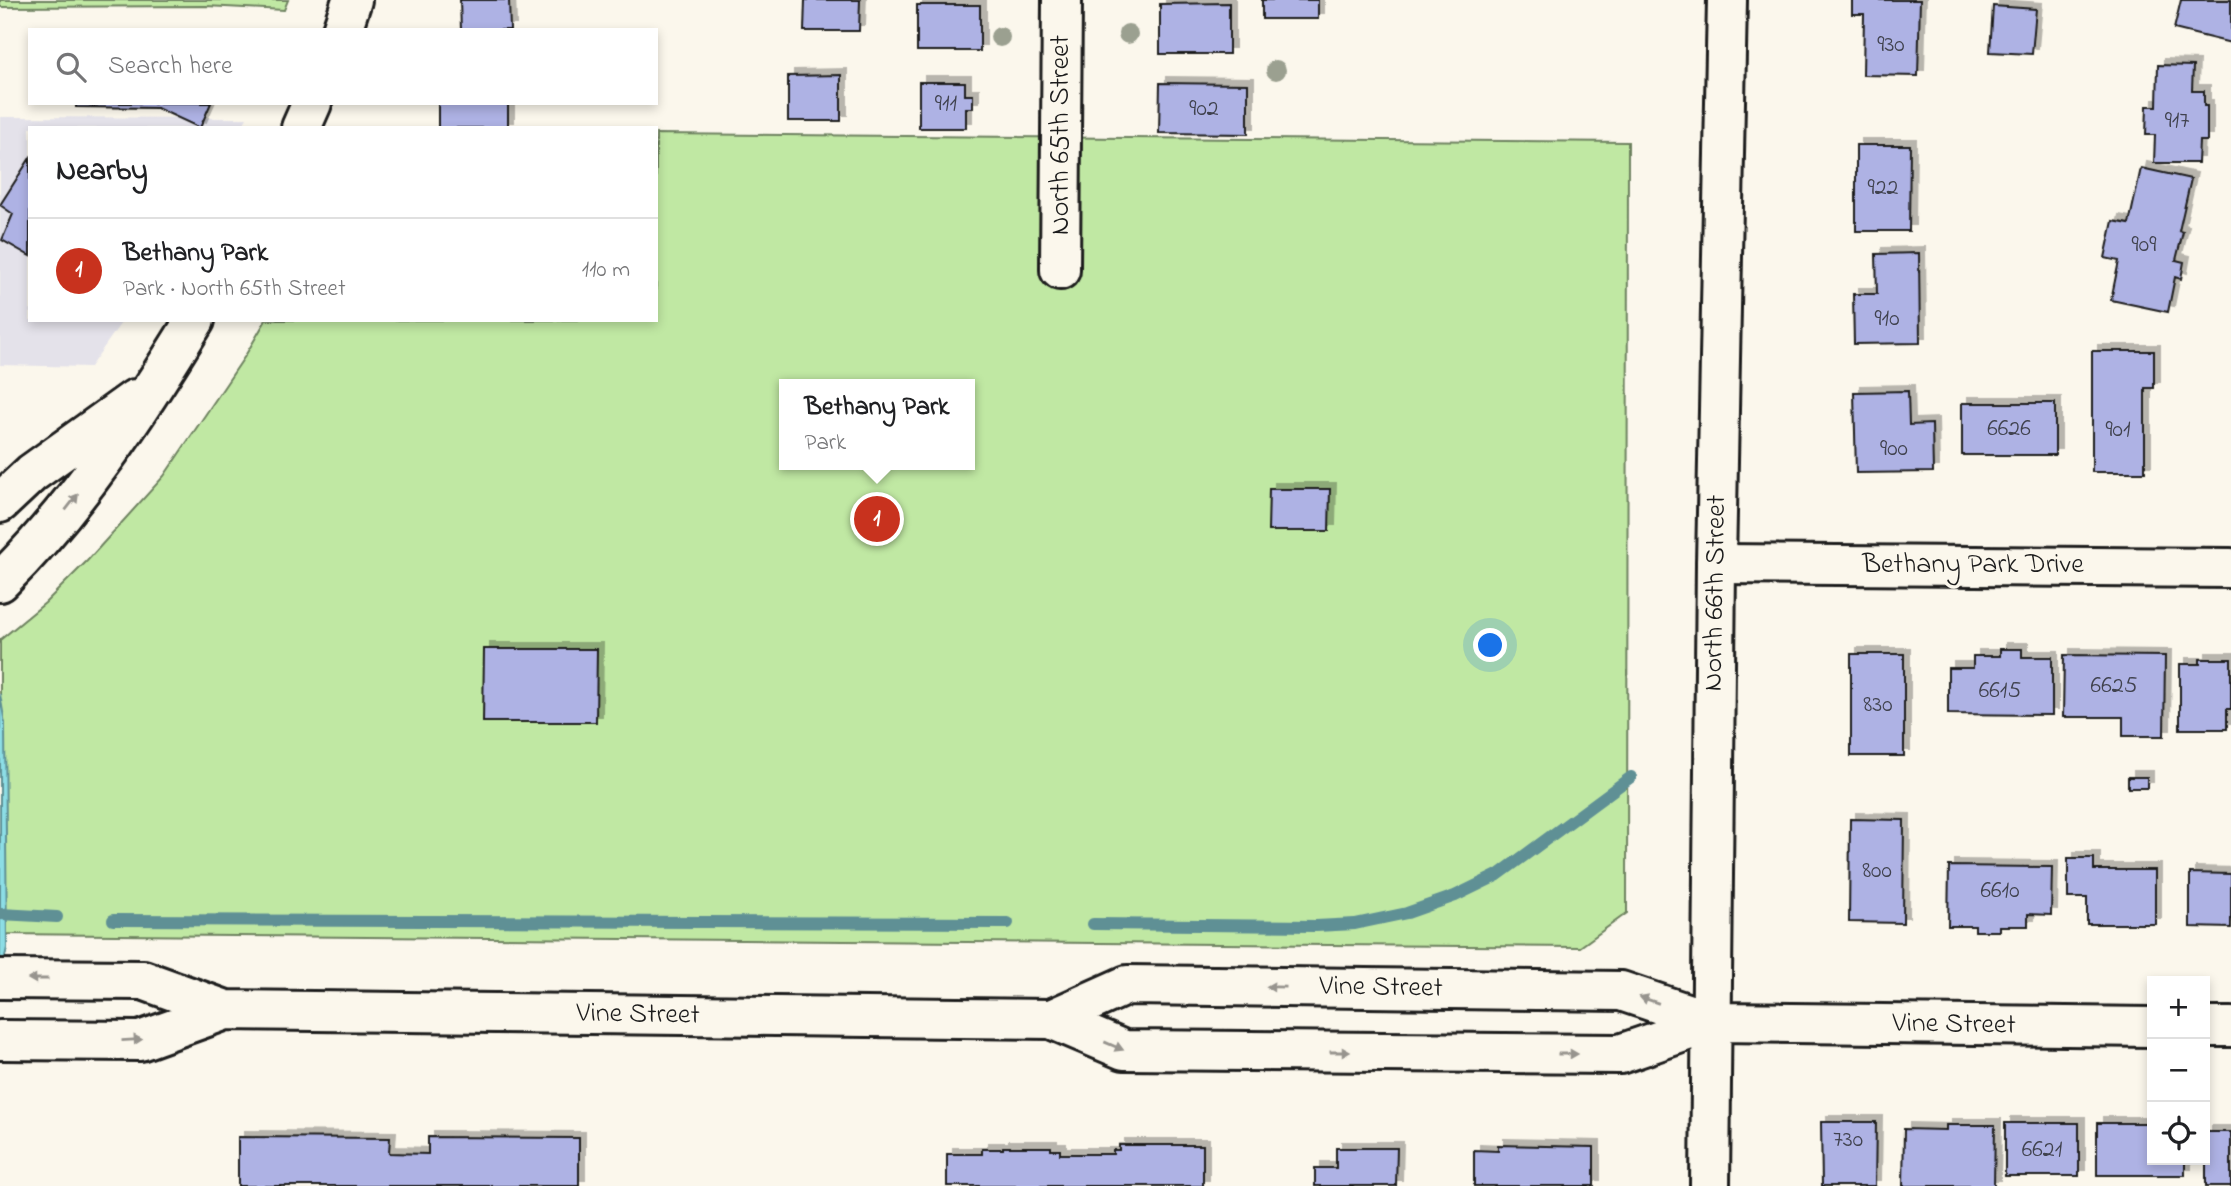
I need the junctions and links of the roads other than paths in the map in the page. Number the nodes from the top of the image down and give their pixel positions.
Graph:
1 (352, 0) edge
2 (1062, 0) edge
3 (1727, 0) edge
4 (343, 28) edge
5 (311, 105) edge
6 (302, 126) edge
7 (1060, 270) dead end
8 (194, 322) edge
9 (151, 388) junction
10 (5, 499) edge
11 (1716, 565) junction
12 (2231, 568) edge
13 (0, 583) edge
14 (0, 979) edge
15 (226, 1010) junction
16 (1051, 1018) junction
17 (1713, 1022) junction
18 (2147, 1027) edge
19 (2210, 1027) edge
20 (2231, 1027) edge
21 (0, 1040) edge
22 (1710, 1186) edge

1 - 4 main road
2 - 7 main road, North 65th Street
3 - 11 main road, North 66th Street
5 - 6 main road
8 - 9 main road
9 - 10 main road
13 -> 9 main road
11 - 12 main road, Bethany Park Drive
11 - 17 main road, North 66th Street
15 -> 14 main road, Vine Street
15 - 16 main road, Vine Street
21 -> 15 main road, Vine Street
16 -> 17 main road, Vine Street
17 -> 16 main road, Vine Street
17 - 18 main road, Vine Street
17 - 22 main road, North 66th Street
19 - 20 main road

